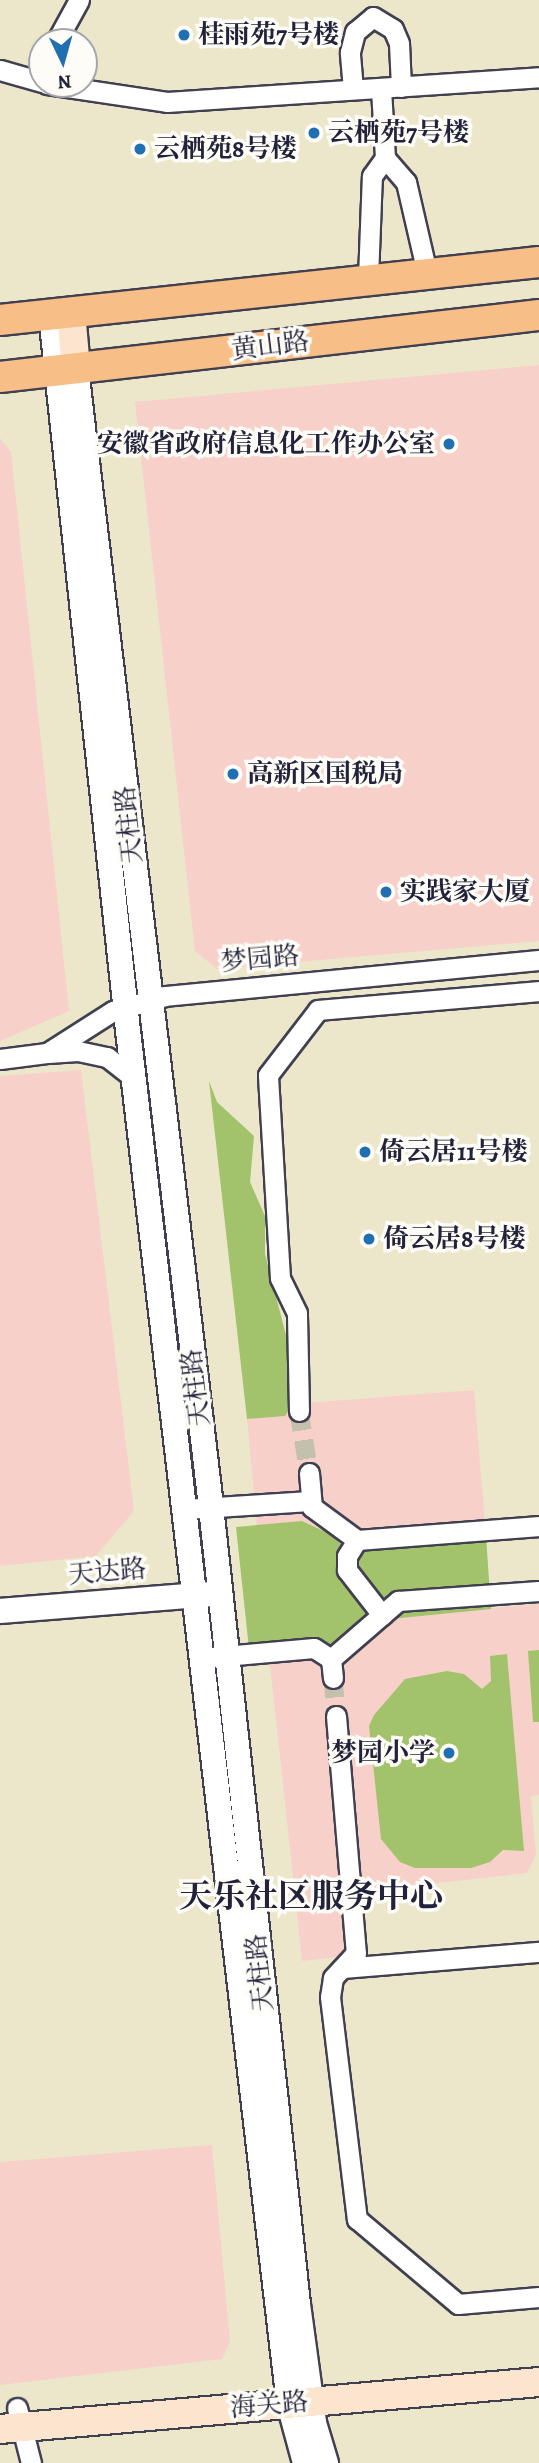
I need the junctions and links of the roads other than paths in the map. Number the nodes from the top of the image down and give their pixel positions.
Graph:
1 (79, 0) edge
2 (372, 9) edge
3 (63, 28) edge
4 (0, 70) edge
5 (28, 76) edge
6 (539, 77) edge
7 (401, 87) junction
8 (381, 88) junction
9 (98, 89) edge
10 (353, 89) junction
11 (385, 158) junction
12 (539, 262) edge
13 (427, 273) junction
14 (368, 278) junction
15 (61, 313) junction
16 (539, 316) edge
17 (0, 320) edge
18 (67, 370) junction
19 (0, 377) edge
20 (539, 960) edge
21 (539, 991) edge
22 (137, 1003) junction
23 (47, 1053) junction
24 (0, 1059) edge
25 (134, 1078) junction
26 (299, 1411) tunnel mouth
27 (309, 1473) tunnel mouth
28 (310, 1501) junction
29 (211, 1507) junction
30 (185, 1509) junction
31 (539, 1526) edge
32 (357, 1540) junction
33 (207, 1585) junction
34 (539, 1591) edge
35 (0, 1595) edge
36 (0, 1611) edge
37 (382, 1615) junction
38 (216, 1657) junction
39 (336, 1716) tunnel mouth
40 (539, 1952) edge
41 (343, 1968) junction
42 (539, 2297) edge
43 (539, 2364) edge
44 (539, 2382) edge
45 (299, 2393) junction
46 (10, 2419) edge
47 (31, 2463) edge
48 (305, 2463) edge
49 (326, 2463) edge

1 - 3 street
2 - 7 street
2 - 10 street
4 - 5 street
6 - 7 street
7 - 8 street
8 - 10 street
8 - 11 street
9 - 10 street
11 - 13 street
11 - 14 street
12 - 13 main road
13 - 14 main road
14 - 15 main road
15 - 17 main road
15 - 18 main road, 天柱路
16 - 18 main road, 黄山路
18 - 19 main road, 黄山路
18 - 22 street, 天柱路
20 - 22 street, 梦园路
21 - 26 street
22 - 23 street, 梦园路
22 - 25 street, 天柱路
22 - 29 street, 天柱路
23 - 24 street, 梦园路
23 - 25 street
25 - 30 street, 天柱路
27 - 28 street
28 - 29 street
28 - 32 street
29 - 30 street
29 - 33 street, 天柱路
30 - 33 street, 天柱路
31 - 32 street
32 - 37 street
33 - 35 street, 天达路
33 - 36 street, 天达路
33 - 38 street, 天柱路
34 - 37 street
37 - 38 street
38 - 45 street, 天柱路
39 - 41 street
40 - 41 street
41 - 42 street
43 - 45 main road, 海关路
44 - 45 main road, 海关路
45 - 46 main road, 海关路
45 - 48 street, 天柱路
45 - 49 street, 天柱路
46 - 47 street

